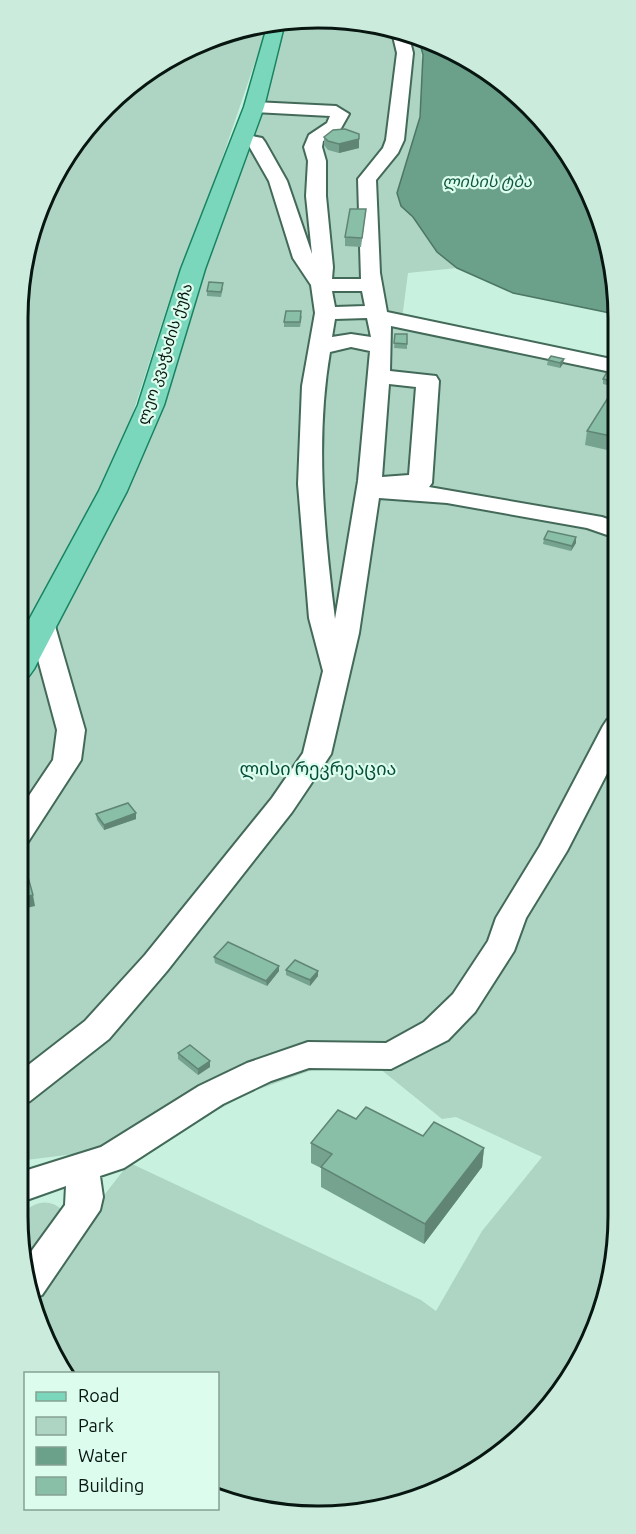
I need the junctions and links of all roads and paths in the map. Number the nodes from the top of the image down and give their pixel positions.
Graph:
1 (275, 32) edge
2 (402, 41) edge
3 (254, 107) junction
4 (242, 139) junction
5 (372, 279) junction
6 (321, 285) junction
7 (326, 314) junction
8 (377, 315) junction
9 (321, 348) junction
10 (380, 348) junction
11 (608, 365) edge
12 (379, 377) junction
13 (369, 486) junction
14 (608, 528) edge
15 (42, 626) junction
16 (28, 651) edge
17 (337, 672) junction
18 (608, 743) edge
19 (28, 820) edge
20 (28, 1084) edge
21 (81, 1168) junction
22 (28, 1185) edge
23 (35, 1276) edge

1 - 3 main road, ლეო კვაჭაძის ქუჩა
2 - 5 street
3 - 4 main road, ლეო კვაჭაძის ქუჩა
3 - 6 street
4 - 6 street
4 - 15 main road, ლეო კვაჭაძის ქუჩა
5 - 6 street
5 - 8 street
6 - 7 street
7 - 8 street
7 - 9 street
8 - 10 street
8 - 11 street
9 - 10 street
9 - 17 street
10 - 12 street
12 - 13 street
12 - 13 street
13 - 14 street
13 - 17 street
15 - 16 main road, ლეო კვაჭაძის ქუჩა
15 - 19 street
17 - 20 street
18 - 21 street
21 - 22 street
21 - 23 street

